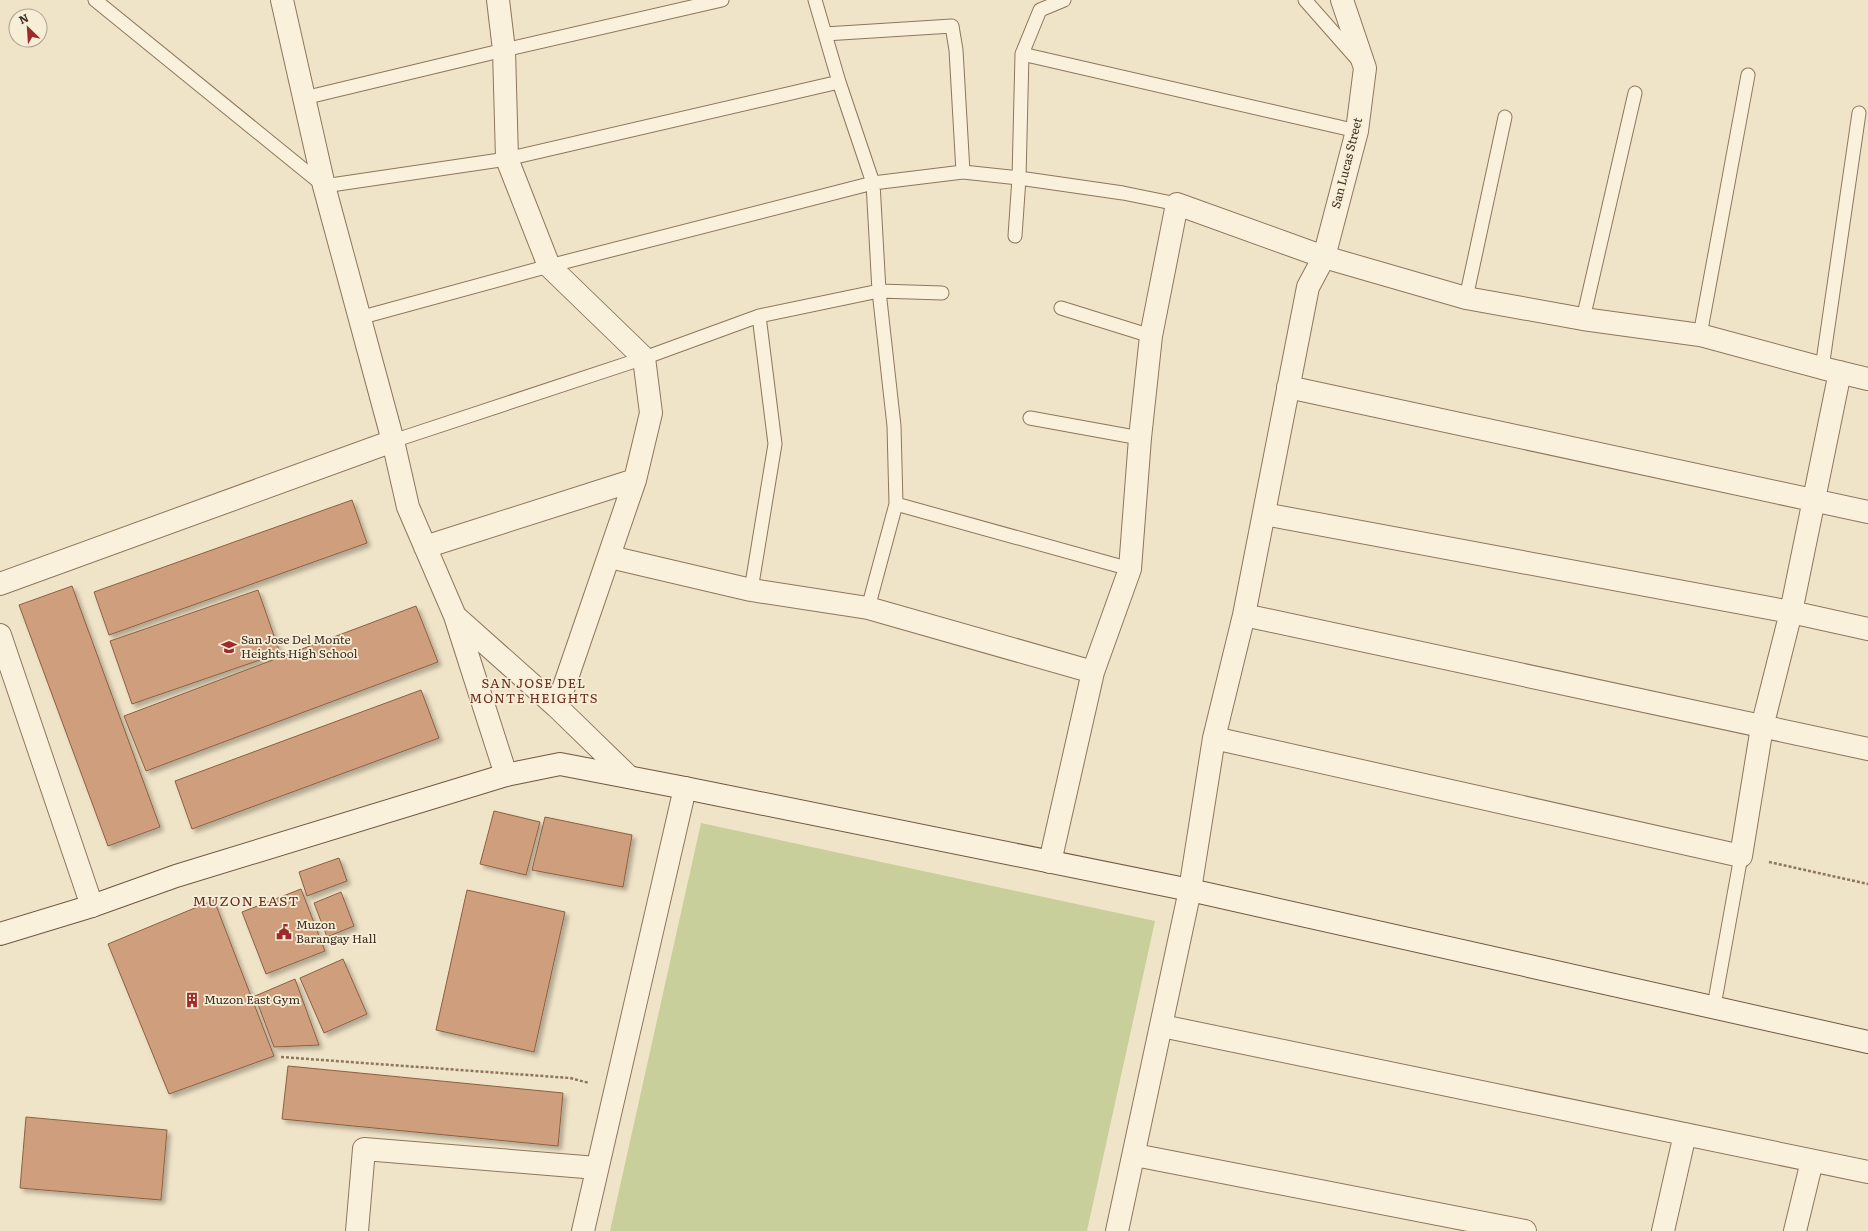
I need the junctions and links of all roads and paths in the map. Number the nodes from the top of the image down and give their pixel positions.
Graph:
1 (95, 0) edge
2 (282, 0) edge
3 (498, 0) edge
4 (722, 0) edge
5 (815, 0) edge
6 (1064, 0) edge
7 (1305, 0) edge
8 (1342, 0) edge
9 (825, 34) junction
10 (504, 50) junction
11 (1022, 54) junction
12 (1365, 68) junction
13 (1748, 75) dead end
14 (839, 82) junction
15 (1635, 93) dead end
16 (304, 98) junction
17 (1859, 113) dead end
18 (1505, 117) dead end
19 (1357, 131) junction
20 (507, 159) junction
21 (963, 172) junction
22 (1019, 178) junction
23 (873, 183) junction
24 (324, 186) junction
25 (1177, 204) junction
26 (1015, 236) dead end
27 (1324, 257) junction
28 (549, 266) junction
29 (879, 291) junction
30 (942, 292) dead end
31 (1466, 298) junction
32 (1061, 308) dead end
33 (759, 316) junction
34 (359, 318) junction
35 (1584, 319) junction
36 (1700, 335) junction
37 (1151, 336) junction
38 (644, 358) junction
39 (1831, 370) junction
40 (1868, 379) edge
41 (1288, 387) junction
42 (1030, 418) dead end
43 (1140, 438) junction
44 (393, 440) junction
45 (635, 480) junction
46 (1812, 500) junction
47 (896, 504) junction
48 (1868, 512) edge
49 (1264, 514) junction
50 (425, 547) junction
51 (610, 557) junction
52 (1130, 569) junction
53 (0, 584) edge
54 (751, 590) junction
55 (868, 608) junction
56 (1791, 612) junction
57 (1244, 614) junction
58 (455, 616) junction
59 (1868, 629) edge
60 (0, 635) edge
61 (1093, 672) junction
62 (557, 708) junction
63 (1762, 727) junction
64 (1214, 738) junction
65 (1868, 749) edge
66 (506, 775) junction
67 (629, 777) junction
68 (685, 788) junction
69 (1741, 856) junction
70 (1050, 862) junction
71 (1868, 884) edge
72 (1190, 890) junction
73 (92, 906) junction
74 (0, 934) edge
75 (1714, 1006) junction
76 (1162, 1026) junction
77 (1868, 1042) edge
78 (280, 1057) dead end
79 (582, 1082) dead end
80 (1684, 1134) junction
81 (1135, 1155) junction
82 (1812, 1161) junction
83 (597, 1168) junction
84 (1868, 1172) edge
85 (357, 1231) edge
86 (583, 1231) edge
87 (1117, 1231) edge
88 (1525, 1231) edge
89 (1663, 1231) edge
90 (1795, 1231) edge

1 - 24 lane
2 - 16 street
3 - 10 street
4 - 10 lane
5 - 9 lane
6 - 11 lane
7 - 12 lane
8 - 12 street, San Lucas Street
9 - 14 lane
9 - 21 lane
10 - 16 lane
10 - 20 street
11 - 19 lane
11 - 22 lane
12 - 19 street, San Lucas Street
13 - 36 lane
14 - 20 lane
14 - 23 lane
15 - 35 lane
16 - 24 street
17 - 39 lane
18 - 31 lane
19 - 27 street, San Lucas Street
20 - 24 lane
20 - 28 street
21 - 22 lane
21 - 23 lane
22 - 25 lane
22 - 26 lane
23 - 28 lane
23 - 29 lane
24 - 34 street
25 - 27 street
25 - 37 street
27 - 31 street
27 - 41 street, San Lucas Street
28 - 34 lane
28 - 38 street
29 - 30 lane
29 - 33 lane
29 - 47 lane
31 - 35 street
32 - 37 lane
33 - 38 lane
33 - 54 lane
34 - 44 street
35 - 36 street
36 - 39 street
37 - 43 street
38 - 44 lane
38 - 45 street
39 - 40 street
39 - 46 street
41 - 46 street
41 - 49 street, San Lucas Street
42 - 43 lane
43 - 52 street
44 - 50 street
44 - 53 street
45 - 50 street
45 - 51 street
46 - 48 street
46 - 56 street
47 - 52 lane
47 - 55 lane
49 - 56 street
49 - 57 street, San Lucas Street
50 - 58 street
51 - 54 street
51 - 62 street
52 - 61 street
54 - 55 street
55 - 61 street
56 - 59 street
56 - 63 street
57 - 63 street
57 - 64 street, San Lucas Street
58 - 62 street
58 - 66 street
60 - 73 street
61 - 70 street
62 - 67 street
63 - 65 street
63 - 69 street
64 - 69 street
64 - 72 street, San Lucas Street
66 - 67 street
66 - 73 street
67 - 68 street
68 - 70 street
68 - 83 street
69 - 71 path
69 - 75 lane
70 - 72 street
72 - 75 street
72 - 76 street, San Lucas Street
73 - 74 street
75 - 77 street
76 - 80 street
76 - 81 street, San Lucas Street
78 - 79 path
80 - 82 street
80 - 89 street
81 - 87 street, San Lucas Street
81 - 88 street
82 - 84 street
82 - 90 street
83 - 85 street
83 - 86 street

